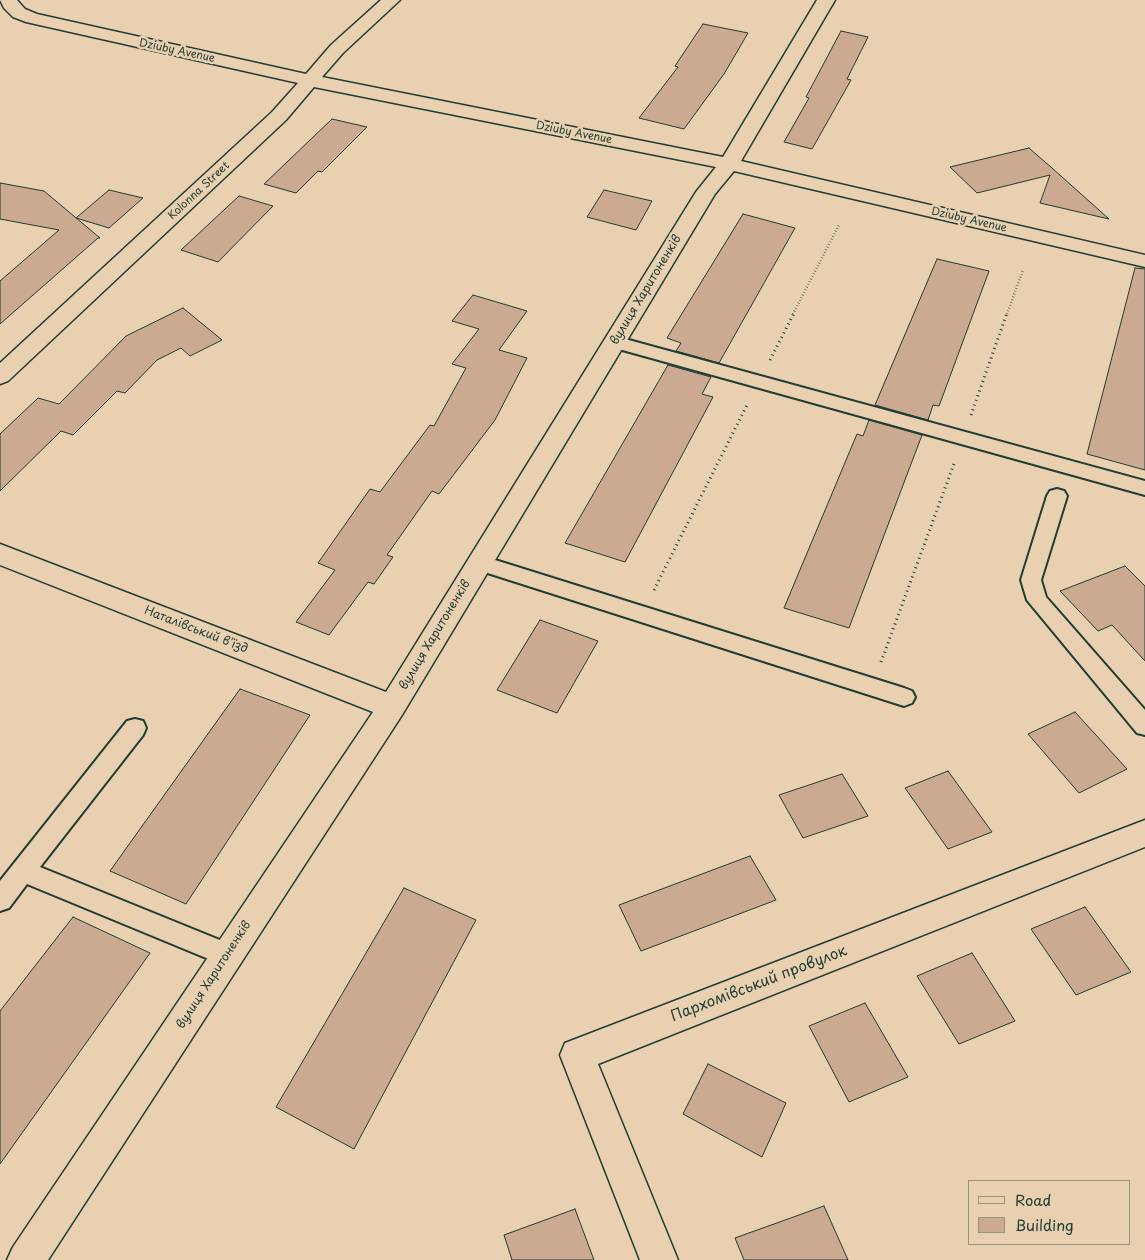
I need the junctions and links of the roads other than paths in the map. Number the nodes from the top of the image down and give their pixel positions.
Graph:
1 (8, 0) edge
2 (391, 0) edge
3 (826, 0) edge
4 (308, 80) junction
5 (729, 164) junction
6 (1145, 261) edge
7 (614, 342) junction
8 (0, 376) edge
9 (1145, 488) edge
10 (1057, 496) dead end
11 (0, 554) edge
12 (479, 563) junction
13 (904, 696) dead end
14 (392, 707) junction
15 (1145, 726) edge
16 (135, 728) dead end
17 (1145, 833) edge
18 (23, 871) junction
19 (0, 900) edge
20 (228, 955) junction
21 (26, 1260) edge
22 (659, 1260) edge

1 - 4 street, Dziuby Avenue
2 - 4 street, Kolonna Street
3 - 5 street, вулиця Харитоненків
4 - 5 street, Dziuby Avenue
4 - 8 street, Kolonna Street
5 - 6 street, Dziuby Avenue
5 - 7 street, вулиця Харитоненків
7 - 9 lane
7 - 12 street, вулиця Харитоненків
10 - 15 lane
11 - 14 street, Наталівський в'їзд
12 - 13 lane
12 - 14 street, вулиця Харитоненків
14 - 20 street, вулиця Харитоненків
16 - 18 lane
17 - 22 street, Пархомівський провулок
18 - 19 lane
18 - 20 lane
20 - 21 street, вулиця Харитоненків

